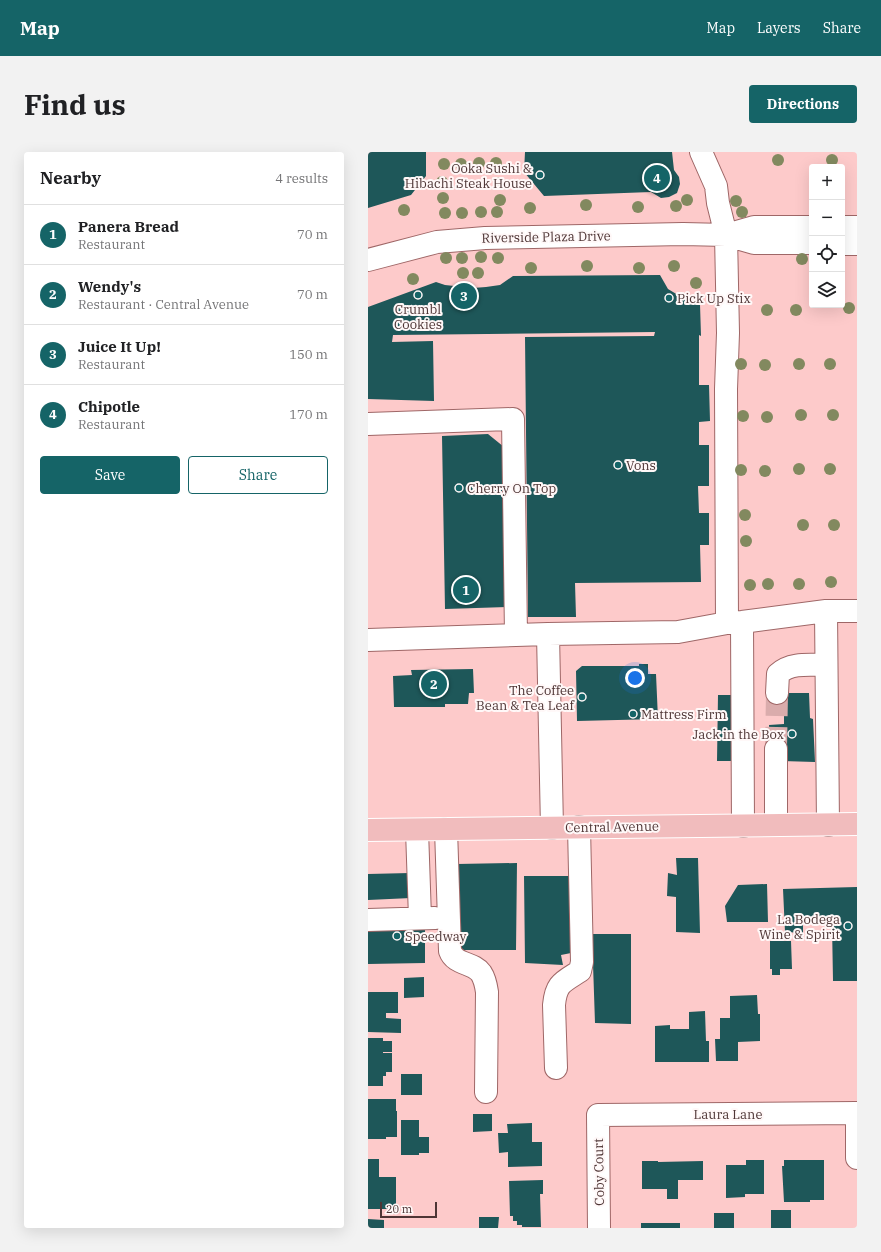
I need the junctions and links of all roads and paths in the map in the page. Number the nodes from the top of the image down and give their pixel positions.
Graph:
1 (701, 152) edge
2 (809, 227) edge
3 (845, 227) edge
4 (857, 227) edge
5 (726, 235) junction
6 (809, 244) edge
7 (845, 244) edge
8 (857, 244) edge
9 (368, 260) edge
10 (368, 424) edge
11 (826, 611) junction
12 (857, 611) edge
13 (735, 623) junction
14 (548, 634) junction
15 (516, 635) junction
16 (368, 640) edge
17 (826, 666) junction
18 (777, 693) tunnel mouth
19 (776, 749) tunnel mouth
20 (857, 824) edge
21 (776, 825) junction
22 (828, 825) junction
23 (743, 826) junction
24 (552, 828) junction
25 (579, 828) junction
26 (446, 829) junction
27 (368, 830) edge
28 (417, 830) junction
29 (448, 917) junction
30 (420, 918) junction
31 (368, 920) edge
32 (556, 1068) dead end
33 (486, 1092) dead end
34 (857, 1113) edge
35 (598, 1115) joint
36 (857, 1158) edge
37 (599, 1228) edge

1 - 5 street
2 - 5 street, Riverside Plaza Drive
3 - 4 street
5 - 6 street, Riverside Plaza Drive
5 - 9 street, Riverside Plaza Drive
5 - 13 street
7 - 8 street
10 - 15 street
11 - 12 street
11 - 13 street
11 - 17 street
13 - 14 street
13 - 23 street
14 - 15 street
14 - 24 street
15 - 16 street
17 - 18 street
17 - 22 street
19 - 21 street
20 - 22 main road, Central Avenue
21 - 22 main road, Central Avenue
21 - 23 main road, Central Avenue
23 - 25 main road, Central Avenue
24 - 25 main road, Central Avenue
24 - 26 main road, Central Avenue
25 - 32 street
26 - 28 main road, Central Avenue
26 - 29 street
27 - 28 main road, Central Avenue
28 - 30 street
29 - 30 street
29 - 33 street
30 - 31 street
34 - 35 street, Laura Lane
34 - 36 street
35 - 37 street, Coby Court

